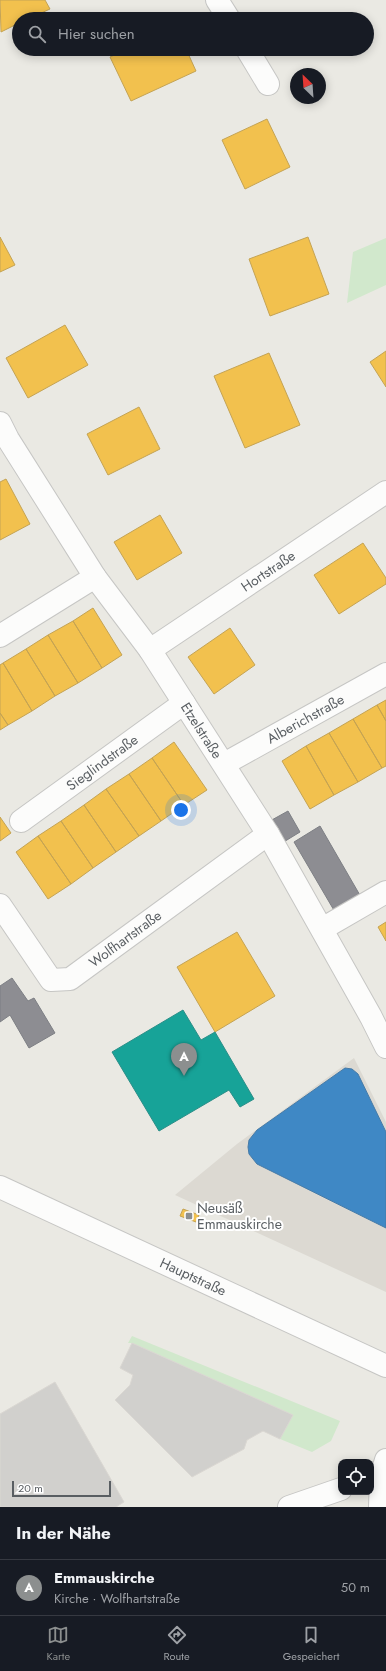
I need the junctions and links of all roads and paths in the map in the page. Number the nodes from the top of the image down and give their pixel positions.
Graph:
1 (217, 0) edge
2 (225, 12) edge
3 (251, 56) edge
4 (268, 84) dead end
5 (3, 435) edge
6 (386, 492) edge
7 (95, 577) junction
8 (0, 636) edge
9 (150, 650) junction
10 (386, 674) edge
11 (184, 703) junction
12 (224, 764) junction
13 (20, 822) dead end
14 (268, 834) junction
15 (386, 892) edge
16 (0, 905) edge
17 (322, 929) junction
18 (386, 1047) edge
19 (0, 1187) edge
20 (386, 1366) edge
21 (379, 1472) edge
22 (338, 1490) edge
23 (289, 1507) edge
24 (380, 1507) edge

1 - 2 street
3 - 4 street
5 - 7 street, Etzelstraße
6 - 9 street, Hortstraße
7 - 8 street
7 - 9 street, Etzelstraße
9 - 11 street, Etzelstraße
10 - 12 street, Alberichstraße
11 - 12 street, Etzelstraße
11 - 13 street, Sieglindstraße
12 - 14 street, Etzelstraße
14 - 16 street, Wolfhartstraße
14 - 17 street, Etzelstraße
15 - 17 street
17 - 18 street, Etzelstraße
19 - 20 street, Hauptstraße
21 - 24 street
22 - 23 street

